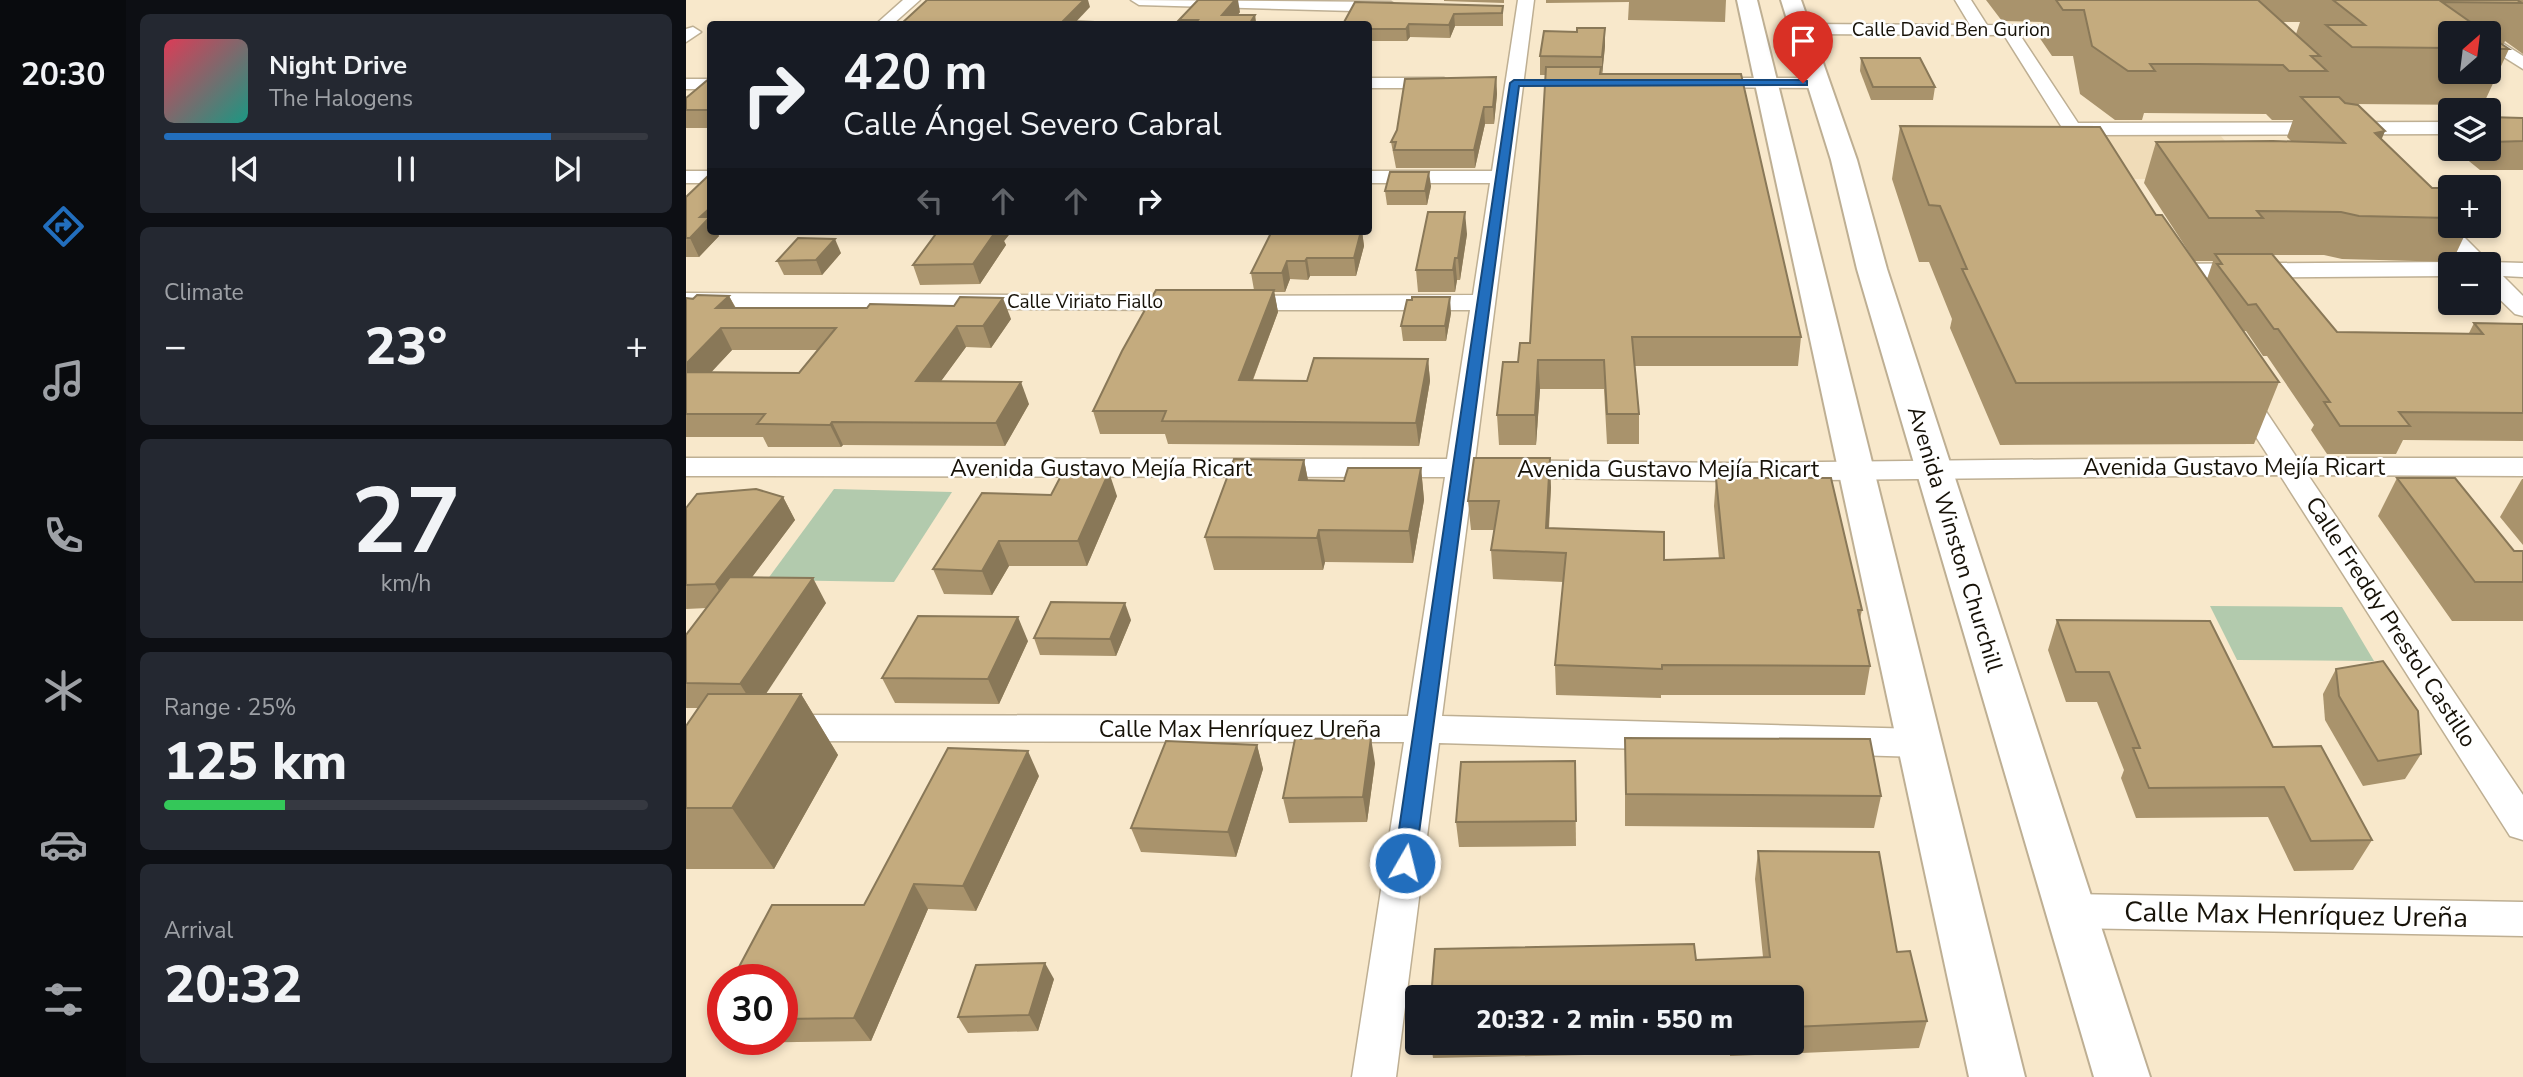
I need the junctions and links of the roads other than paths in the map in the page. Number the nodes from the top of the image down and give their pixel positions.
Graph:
1 (912, 0) edge
2 (1139, 0) edge
3 (1747, 0) edge
4 (1791, 0) edge
5 (1963, 0) edge
6 (1353, 3) edge
7 (1520, 7) edge
8 (1404, 8) edge
9 (888, 21) edge
10 (1800, 29) junction
11 (1982, 30) junction
12 (2009, 30) junction
13 (2091, 30) edge
14 (2501, 46) edge
15 (2523, 64) edge
16 (1372, 83) edge
17 (1461, 83) edge
18 (1687, 83) edge
19 (1767, 83) junction
20 (1818, 83) junction
21 (686, 84) edge
22 (707, 84) edge
23 (2321, 108) edge
24 (2340, 127) junction
25 (2438, 128) edge
26 (2074, 129) junction
27 (2360, 147) edge
28 (2103, 176) edge
29 (686, 177) edge
30 (707, 177) edge
31 (1372, 177) edge
32 (1501, 177) junction
33 (707, 180) edge
34 (686, 197) edge
35 (2420, 205) edge
36 (2146, 247) edge
37 (2467, 252) edge
38 (2438, 269) edge
39 (2523, 270) edge
40 (2160, 271) junction
41 (2501, 271) edge
42 (2501, 286) edge
43 (2176, 294) edge
44 (686, 300) edge
45 (1483, 302) junction
46 (2523, 309) edge
47 (2228, 374) edge
48 (2289, 466) junction
49 (686, 467) edge
50 (2523, 467) edge
51 (1460, 468) junction
52 (1856, 468) junction
53 (1935, 469) junction
54 (756, 728) edge
55 (1424, 729) junction
56 (1920, 743) junction
57 (2523, 825) edge
58 (2069, 911) junction
59 (2523, 919) edge
60 (1374, 1077) edge
61 (1997, 1077) edge
62 (2122, 1077) edge

1 - 9 street
2 - 6 street
3 - 19 main road
4 - 10 main road, Avenida Winston Churchill
5 - 11 street
6 - 8 street
7 - 32 street
10 - 11 street, Calle David Ben Gurion
10 - 20 main road, Avenida Winston Churchill
11 - 12 street, Calle David Ben Gurion
12 - 13 street, Calle David Ben Gurion
12 - 26 street
14 - 15 street
16 - 17 street
18 - 19 street
19 - 20 street
19 - 52 main road
20 - 53 main road, Avenida Winston Churchill
21 - 22 street
23 - 24 street
24 - 25 street
24 - 26 street
24 - 27 street
26 - 28 street
29 - 30 street
31 - 32 street
32 - 45 street
33 - 34 street
35 - 37 street
36 - 40 street
38 - 40 street
39 - 41 street
40 - 43 street
42 - 46 street
44 - 45 street, Calle Viriato Fiallo
45 - 51 street
47 - 48 street, Calle Freddy Prestol Castillo
48 - 50 street, Avenida Gustavo Mejía Ricart
48 - 53 street, Avenida Gustavo Mejía Ricart
48 - 57 street, Calle Freddy Prestol Castillo
49 - 51 street, Avenida Gustavo Mejía Ricart
51 - 52 street, Avenida Gustavo Mejía Ricart
51 - 55 street
52 - 53 street, Avenida Gustavo Mejía Ricart
52 - 56 main road
53 - 58 main road, Avenida Winston Churchill
54 - 55 street, Calle Max Henríquez Ureña
55 - 56 street, Calle Max Henríquez Ureña
55 - 60 street
56 - 61 main road
58 - 59 street, Calle Max Henríquez Ureña
58 - 62 main road, Avenida Winston Churchill

